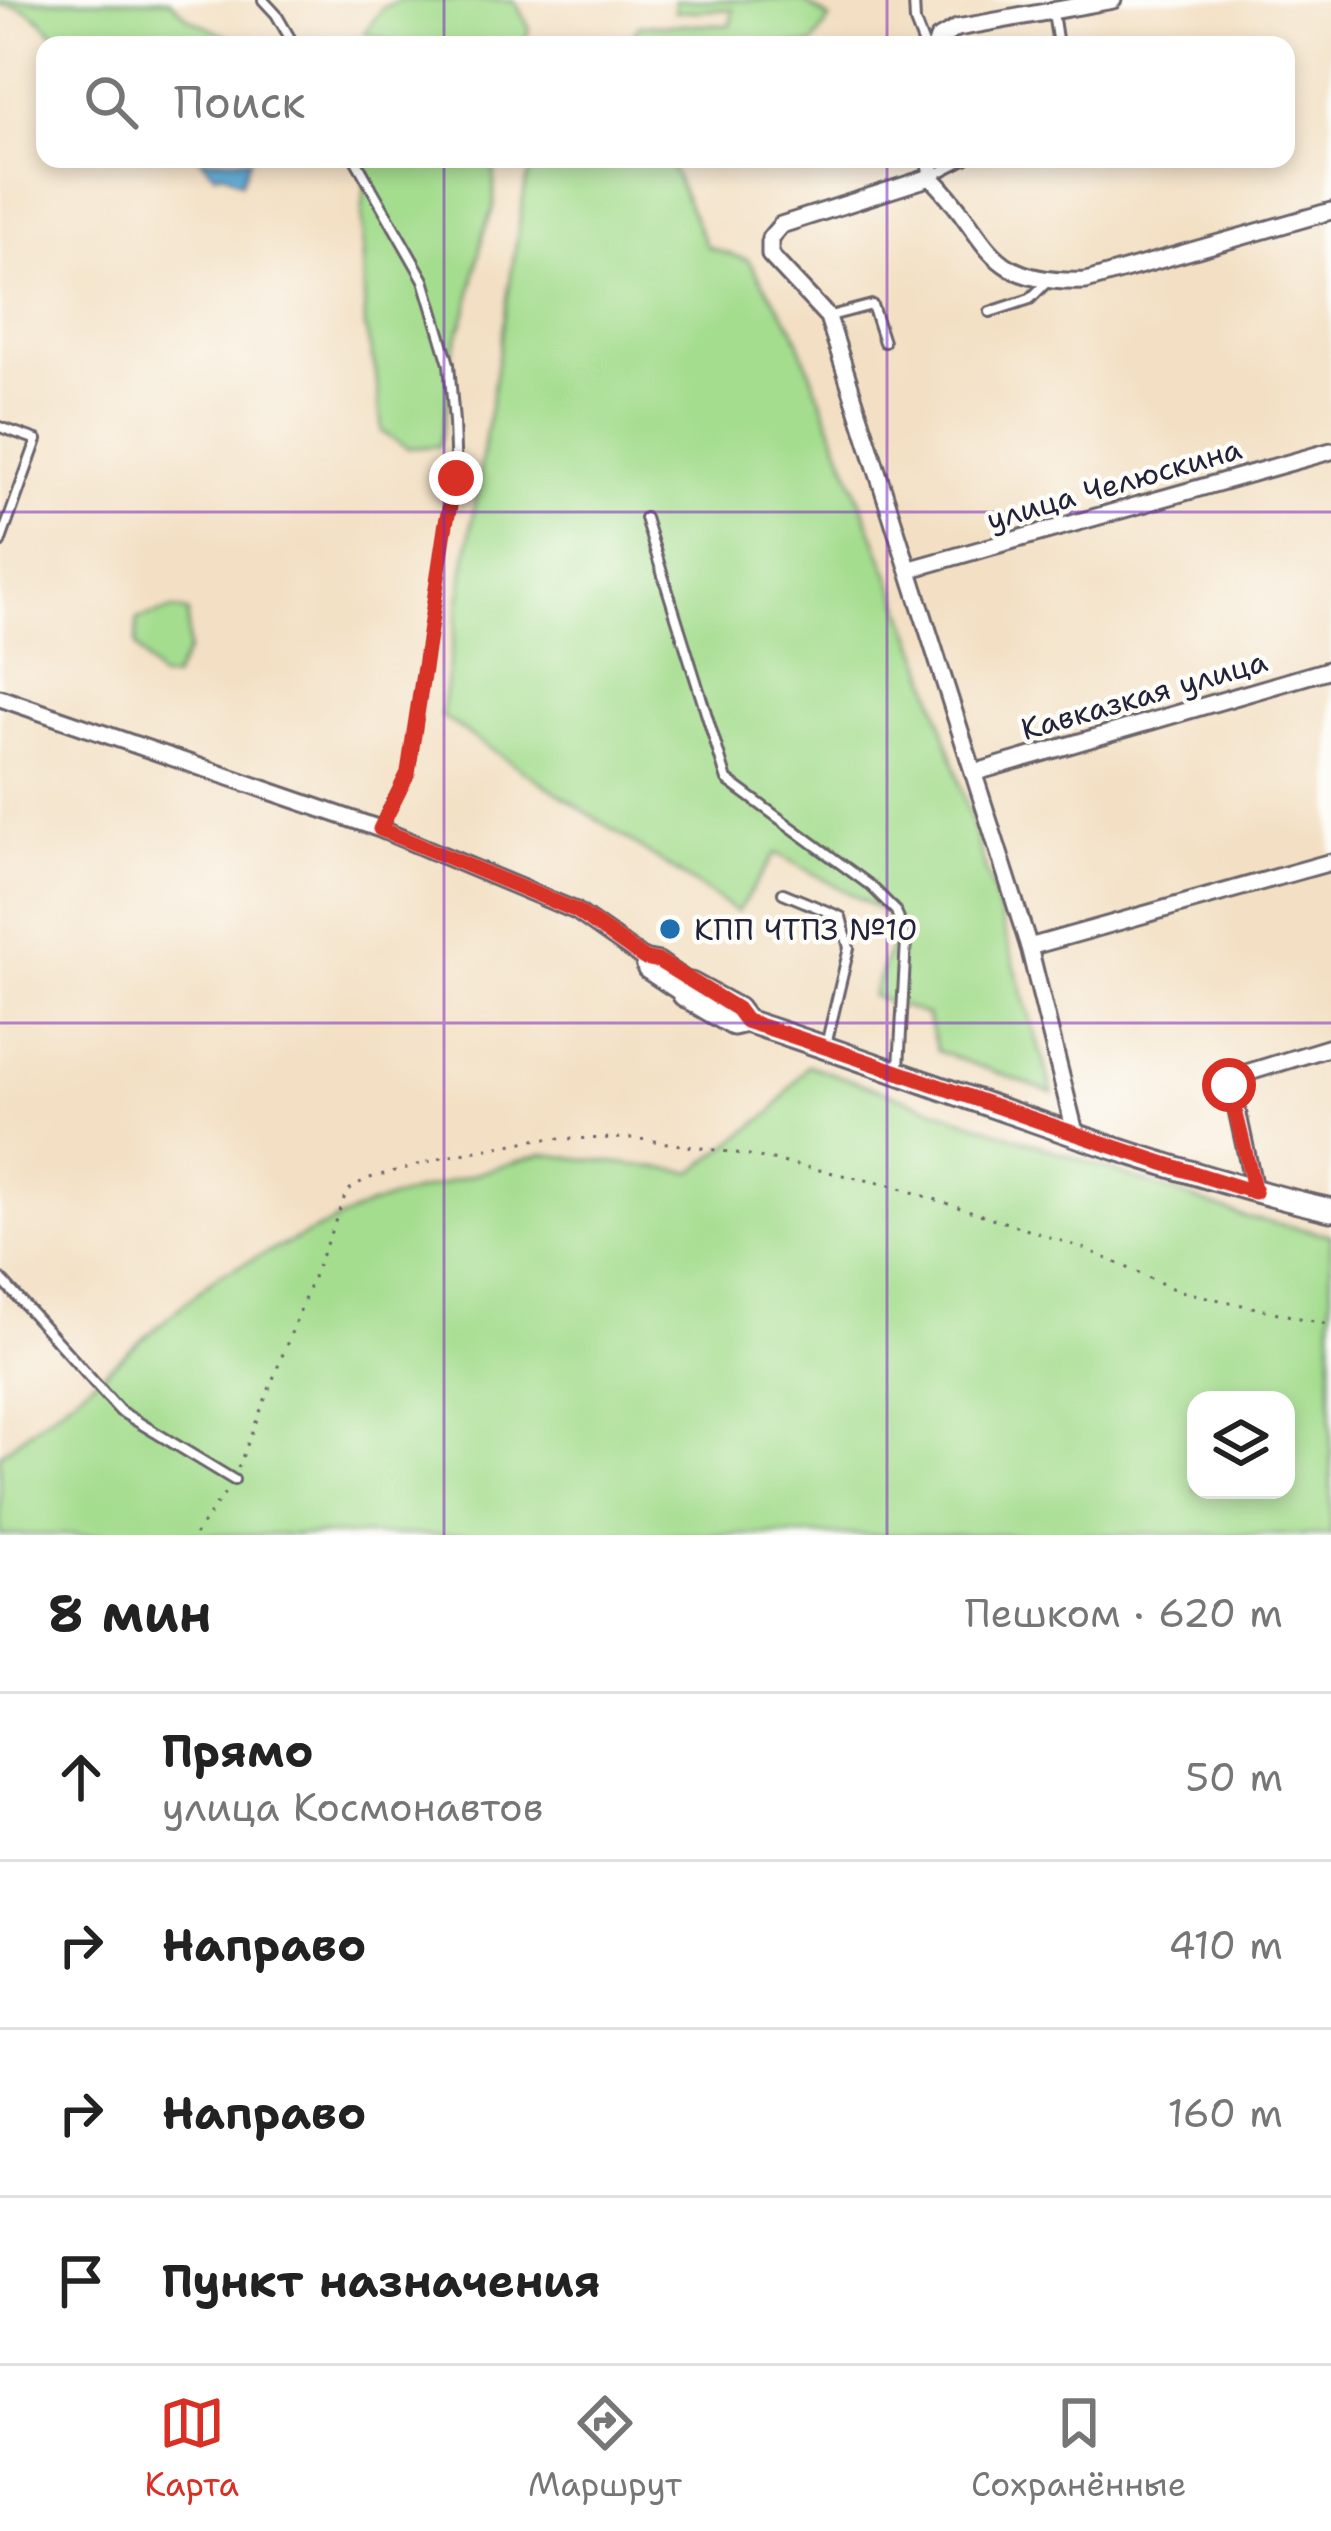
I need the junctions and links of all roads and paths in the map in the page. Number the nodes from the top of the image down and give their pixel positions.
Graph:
1 (263, 0) edge
2 (914, 0) edge
3 (1113, 0) edge
4 (1053, 11) junction
5 (288, 36) edge
6 (920, 36) edge
7 (943, 36) edge
8 (1057, 36) edge
9 (360, 168) edge
10 (931, 168) edge
11 (1331, 211) edge
12 (1046, 283) junction
13 (990, 312) dead end
14 (828, 317) junction
15 (884, 342) dead end
16 (0, 427) edge
17 (1331, 451) edge
18 (645, 518) dead end
19 (0, 541) edge
20 (911, 569) junction
21 (1331, 669) edge
22 (0, 698) edge
23 (973, 773) junction
24 (380, 829) junction
25 (1331, 862) edge
26 (783, 892) dead end
27 (1029, 947) junction
28 (688, 990) joint
29 (825, 1046) junction
30 (1331, 1047) edge
31 (898, 1070) junction
32 (1076, 1136) junction
33 (1255, 1192) junction
34 (1331, 1210) edge
35 (0, 1278) edge
36 (1331, 1325) edge
37 (234, 1480) junction
38 (195, 1535) edge

1 - 5 lane
2 - 6 lane
3 - 4 street
4 - 7 street
4 - 8 lane
9 - 24 lane
10 - 12 street
10 - 14 street
11 - 12 street
12 - 13 lane
14 - 15 lane
14 - 20 street
16 - 19 lane
17 - 20 street, улица Челюскина
18 - 31 lane
20 - 23 street
21 - 23 street, Кавказкая улица
22 - 24 street
23 - 27 street
24 - 28 street
25 - 27 street
26 - 29 lane
27 - 32 street
28 - 29 street
29 - 31 street
30 - 33 street
31 - 32 street
32 - 33 street
33 - 34 street
35 - 37 lane
36 - 37 path
37 - 38 path

